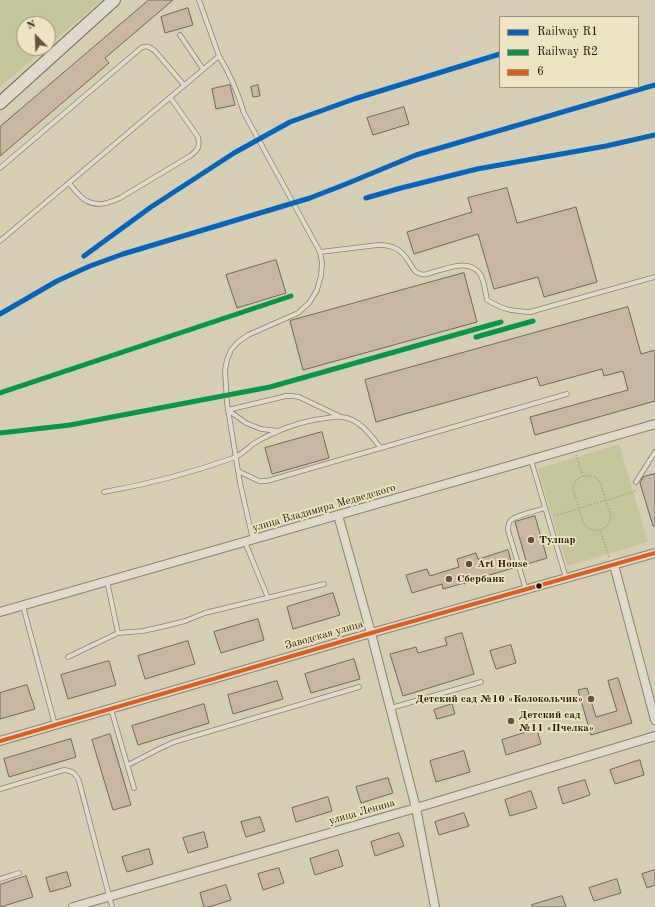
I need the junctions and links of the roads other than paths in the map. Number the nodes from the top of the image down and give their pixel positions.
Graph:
1 (114, 0) edge
2 (200, 0) edge
3 (180, 35) dead end
4 (219, 56) junction
5 (203, 69) junction
6 (184, 85) junction
7 (170, 97) junction
8 (0, 103) edge
9 (0, 168) edge
10 (69, 183) junction
11 (0, 241) edge
12 (320, 252) junction
13 (655, 277) edge
14 (567, 394) dead end
15 (228, 410) junction
16 (341, 416) junction
17 (655, 424) edge
18 (279, 431) junction
19 (381, 448) junction
20 (655, 452) edge
21 (236, 457) junction
22 (531, 460) junction
23 (238, 471) junction
24 (636, 482) road end
25 (104, 492) dead end
26 (545, 508) junction
27 (338, 515) junction
28 (249, 541) junction
29 (655, 552) edge
30 (613, 565) junction
31 (566, 578) junction
32 (108, 581) junction
33 (324, 584) dead end
34 (526, 590) junction
35 (268, 598) junction
36 (23, 606) junction
37 (0, 612) edge
38 (118, 633) junction
39 (370, 633) junction
40 (68, 657) dead end
41 (481, 682) dead end
42 (359, 687) dead end
43 (390, 708) junction
44 (111, 709) junction
45 (655, 720) edge
46 (56, 725) junction
47 (655, 736) edge
48 (0, 741) edge
49 (128, 765) junction
50 (134, 788) dead end
51 (0, 789) edge
52 (416, 808) junction
53 (19, 873) dead end
54 (0, 879) edge
55 (109, 897) junction
56 (73, 907) edge
57 (112, 907) edge
58 (435, 907) edge

1 - 8 street
2 - 4 lane
3 - 5 lane
4 - 5 lane
4 - 12 lane
5 - 6 lane
6 - 7 lane
6 - 9 lane
7 - 10 lane
7 - 10 lane
10 - 11 lane
12 - 13 lane
12 - 15 lane
14 - 19 lane
15 - 16 lane
15 - 18 lane
15 - 21 lane
16 - 18 lane
16 - 19 lane
17 - 22 street, улица Владимира Медведского
18 - 21 lane
19 - 23 lane
20 - 24 lane
21 - 23 lane
21 - 25 lane
22 - 26 lane
22 - 27 street, улица Владимира Медведского
23 - 28 lane
26 - 31 lane
26 - 34 lane
27 - 28 street, улица Владимира Медведского
27 - 39 street
28 - 32 street, улица Владимира Медведского
28 - 35 lane
29 - 30 street, Заводская улица
30 - 31 street, Заводская улица
30 - 45 street
31 - 34 street, Заводская улица
32 - 36 street, улица Владимира Медведского
32 - 38 lane
33 - 35 lane
34 - 39 street, Заводская улица
35 - 38 lane
36 - 37 street, улица Владимира Медведского
36 - 46 lane
38 - 40 lane
39 - 43 street
39 - 44 street, Заводская улица
41 - 43 lane
42 - 49 lane
43 - 52 street
44 - 46 street, Заводская улица
44 - 49 lane
46 - 48 street, Заводская улица
47 - 52 street, улица Ленина
49 - 50 lane
51 - 55 lane
52 - 55 street, улица Ленина
52 - 58 street
53 - 54 lane
55 - 56 street, улица Ленина
55 - 57 lane

